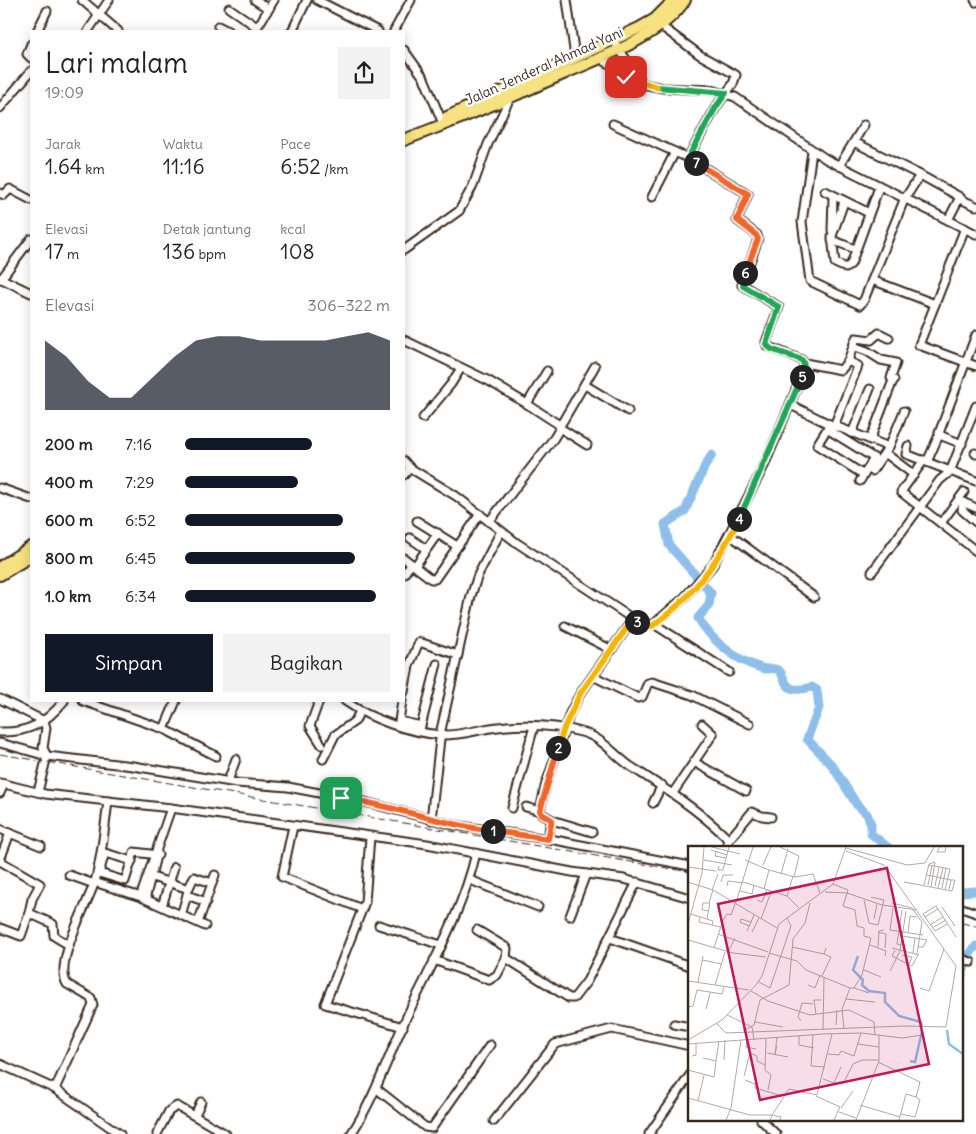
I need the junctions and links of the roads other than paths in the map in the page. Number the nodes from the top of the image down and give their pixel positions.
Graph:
1 (82, 0) edge
2 (110, 0) edge
3 (255, 0) edge
4 (274, 0) edge
5 (307, 0) edge
6 (317, 0) edge
7 (412, 0) edge
8 (567, 0) edge
9 (674, 0) edge
10 (685, 0) edge
11 (229, 8) dead end
12 (269, 9) junction
13 (47, 11) dead end
14 (99, 15) junction
15 (218, 26) dead end
16 (661, 26) junction
17 (256, 29) edge
18 (38, 30) edge
19 (89, 30) edge
20 (117, 30) edge
21 (226, 30) edge
22 (292, 30) edge
23 (376, 30) edge
24 (395, 30) edge
25 (616, 45) junction
26 (405, 51) edge
27 (575, 57) junction
28 (600, 58) junction
29 (30, 72) edge
30 (642, 83) junction
31 (726, 93) junction
32 (510, 98) junction
33 (0, 108) edge
34 (441, 119) junction
35 (613, 124) dead end
36 (864, 125) dead end
37 (405, 133) edge
38 (405, 140) edge
39 (854, 142) junction
40 (812, 150) junction
41 (675, 152) junction
42 (688, 158) junction
43 (839, 166) junction
44 (920, 175) junction
45 (879, 187) junction
46 (825, 191) dead end
47 (0, 192) edge
48 (833, 196) junction
49 (652, 197) dead end
50 (960, 198) junction
51 (30, 199) edge
52 (904, 200) junction
53 (844, 202) junction
54 (976, 206) edge
55 (869, 213) junction
56 (948, 220) junction
57 (965, 228) junction
58 (976, 234) edge
59 (832, 236) junction
60 (30, 240) edge
61 (405, 249) edge
62 (855, 249) junction
63 (0, 278) edge
64 (872, 280) junction
65 (30, 293) edge
66 (935, 304) junction
67 (976, 335) edge
68 (889, 338) dead end
69 (405, 340) edge
70 (853, 346) junction
71 (848, 361) junction
72 (965, 362) junction
73 (804, 363) junction
74 (595, 366) dead end
75 (976, 366) edge
76 (461, 368) junction
77 (547, 371) dead end
78 (585, 385) junction
79 (870, 389) dead end
80 (527, 404) junction
81 (791, 405) junction
82 (976, 406) edge
83 (628, 411) dead end
84 (904, 411) dead end
85 (423, 418) dead end
86 (830, 426) junction
87 (560, 427) junction
88 (852, 433) junction
89 (939, 435) junction
90 (872, 441) junction
91 (962, 444) junction
92 (587, 445) dead end
93 (908, 446) dead end
94 (868, 454) junction
95 (925, 461) junction
96 (405, 462) edge
97 (410, 468) junction
98 (872, 471) dead end
99 (950, 472) junction
100 (405, 474) edge
101 (914, 474) junction
102 (976, 481) edge
103 (0, 488) edge
104 (964, 492) dead end
105 (30, 499) edge
106 (961, 501) junction
107 (920, 507) junction
108 (976, 508) edge
109 (480, 514) junction
110 (417, 521) dead end
111 (489, 522) junction
112 (976, 522) edge
113 (941, 523) junction
114 (501, 531) junction
115 (438, 533) junction
116 (730, 535) junction
117 (410, 538) dead end
118 (457, 546) junction
119 (30, 548) edge
120 (426, 549) junction
121 (976, 550) edge
122 (30, 557) edge
123 (405, 559) edge
124 (413, 565) junction
125 (0, 567) edge
126 (872, 572) dead end
127 (405, 573) edge
128 (0, 575) edge
129 (814, 597) dead end
130 (633, 619) junction
131 (654, 624) junction
132 (565, 626) dead end
133 (612, 650) junction
134 (458, 655) junction
135 (437, 664) dead end
136 (407, 665) edge
137 (729, 672) dead end
138 (593, 676) junction
139 (405, 683) edge
140 (0, 699) edge
141 (63, 702) edge
142 (87, 702) edge
143 (176, 702) edge
144 (319, 702) edge
145 (346, 702) edge
146 (402, 702) edge
147 (360, 711) junction
148 (44, 721) junction
149 (399, 723) junction
150 (702, 724) dead end
151 (750, 724) dead end
152 (534, 726) junction
153 (420, 728) junction
154 (564, 728) junction
155 (164, 729) junction
156 (0, 732) edge
157 (441, 732) junction
158 (0, 744) edge
159 (322, 745) dead end
160 (47, 756) junction
161 (216, 756) dead end
162 (236, 759) dead end
163 (323, 759) dead end
164 (694, 762) junction
165 (228, 781) junction
166 (2, 784) edge
167 (662, 785) junction
168 (746, 791) dead end
169 (38, 792) junction
170 (0, 793) edge
171 (673, 793) junction
172 (108, 801) junction
173 (654, 803) dead end
174 (526, 807) dead end
175 (171, 808) junction
176 (512, 808) dead end
177 (540, 811) junction
178 (771, 817) dead end
179 (431, 820) junction
180 (552, 820) junction
181 (292, 826) junction
182 (0, 829) edge
183 (592, 832) dead end
184 (10, 833) junction
185 (370, 837) junction
186 (548, 839) junction
187 (727, 845) edge
188 (41, 846) dead end
189 (476, 853) junction
190 (157, 854) junction
191 (0, 860) edge
192 (132, 861) junction
193 (688, 866) edge
194 (174, 868) dead end
195 (69, 874) dead end
196 (586, 874) junction
197 (470, 880) junction
198 (169, 882) junction
199 (638, 882) junction
200 (94, 883) junction
201 (188, 892) junction
202 (688, 897) edge
203 (206, 902) junction
204 (163, 904) dead end
205 (538, 907) dead end
206 (362, 909) junction
207 (964, 909) edge
208 (182, 912) dead end
209 (29, 913) junction
210 (976, 913) edge
211 (570, 916) dead end
212 (199, 920) dead end
213 (379, 925) dead end
214 (205, 926) dead end
215 (0, 928) edge
216 (476, 930) dead end
217 (610, 938) junction
218 (69, 944) junction
219 (441, 945) junction
220 (506, 958) junction
221 (434, 960) junction
222 (688, 965) edge
223 (674, 1024) dead end
224 (402, 1027) junction
225 (688, 1027) edge
226 (490, 1045) dead end
227 (688, 1046) edge
228 (0, 1064) edge
229 (688, 1078) edge
230 (55, 1089) junction
231 (377, 1089) junction
232 (201, 1102) dead end
233 (195, 1116) junction
234 (494, 1120) dead end
235 (763, 1122) edge
236 (120, 1134) edge
237 (157, 1134) edge
238 (226, 1134) edge
239 (351, 1134) edge
240 (649, 1134) edge
241 (776, 1134) edge

1 - 14 street
2 - 14 street
3 - 12 street
4 - 12 street
5 - 22 street
6 - 23 street
7 - 24 street
8 - 27 street
9 - 25 highway
10 - 16 highway, Jalan Jenderal Ahmad Yani
11 - 17 street
12 - 17 street
13 - 18 street
14 - 19 street
14 - 20 street
15 - 21 street
16 - 25 highway, Jalan Jenderal Ahmad Yani
16 - 31 street
25 - 27 highway
25 - 28 highway, Jalan Jenderal Ahmad Yani
25 - 30 street
26 - 34 street
27 - 34 highway
28 - 30 street
28 - 32 highway, Jalan Jenderal Ahmad Yani
29 - 33 street
30 - 31 street
31 - 40 street
31 - 42 street
32 - 38 highway, Jalan Jenderal Ahmad Yani
32 - 61 street
34 - 37 highway
35 - 41 street
36 - 39 street
39 - 43 street
39 - 44 street
40 - 43 street
40 - 64 street
41 - 42 street
41 - 49 street
42 - 73 street
43 - 45 street
44 - 50 street
44 - 52 street
45 - 52 street
45 - 55 street
46 - 48 street
47 - 51 street
48 - 53 street
48 - 59 street
50 - 54 street
50 - 56 street
52 - 56 street
52 - 64 street
53 - 55 street
53 - 59 street
55 - 62 street
56 - 57 street
57 - 58 street
57 - 66 street
59 - 62 street
59 - 62 street
60 - 63 street
63 - 65 street
64 - 66 street
66 - 72 street
67 - 72 street
68 - 70 street
69 - 76 street
70 - 71 street
70 - 90 street
71 - 73 street
71 - 86 street
72 - 75 street
72 - 89 street
73 - 81 street
74 - 78 street
76 - 80 street
76 - 85 street
77 - 80 street
78 - 83 street
78 - 87 street
79 - 88 street
80 - 87 street
81 - 86 street
81 - 116 street
82 - 91 street
84 - 90 street
86 - 88 street
86 - 94 street
86 - 94 street
87 - 92 street
87 - 111 street
88 - 90 street
89 - 91 street
89 - 95 street
90 - 94 street
91 - 99 street
93 - 95 street
95 - 99 street
95 - 101 street
96 - 97 street
97 - 100 street
97 - 109 street
98 - 101 street
99 - 102 street
99 - 107 street
101 - 107 street
103 - 105 street
104 - 106 street
106 - 108 street
106 - 112 street
106 - 113 street
107 - 113 street
107 - 126 street
109 - 111 street
109 - 118 street
110 - 115 street
111 - 114 street
113 - 121 street
114 - 130 street
114 - 134 street
115 - 118 street
115 - 120 street
116 - 129 street
116 - 131 street
117 - 120 street
118 - 124 street
119 - 125 highway
120 - 124 street
122 - 128 highway
123 - 124 street
124 - 127 street
130 - 131 street
130 - 133 street
131 - 137 street
132 - 133 street
133 - 138 street
134 - 136 street
134 - 157 street
135 - 153 street
136 - 139 street
138 - 151 street
138 - 154 street
140 - 148 street
141 - 148 street
142 - 155 street
143 - 155 street
144 - 159 street
145 - 147 street
146 - 149 street
147 - 149 street
147 - 163 street
148 - 156 street
148 - 160 street
149 - 153 street
150 - 164 street
152 - 154 street
152 - 157 street
152 - 176 street
153 - 157 street
154 - 167 street
154 - 177 street
155 - 161 street
157 - 179 street
158 - 160 street
160 - 165 street
160 - 169 street
162 - 165 street
164 - 168 street
164 - 171 street
165 - 179 street
166 - 169 street
166 - 170 street
167 - 171 street
167 - 173 street
169 - 172 street
171 - 187 street
172 - 175 street
172 - 200 street
174 - 177 street
175 - 181 street
175 - 190 street
177 - 180 street
178 - 187 street
179 - 186 street
180 - 183 street
180 - 186 street
181 - 185 street
181 - 206 street
182 - 184 street
184 - 188 street
184 - 191 street
185 - 189 street
185 - 206 street
186 - 193 street
189 - 196 street
189 - 197 street
190 - 192 street
190 - 198 street
191 - 209 street
192 - 192 street
194 - 198 street
195 - 200 street
196 - 199 street
196 - 211 street
197 - 205 street
197 - 219 street
198 - 201 street
198 - 204 street
199 - 202 street
199 - 217 street
200 - 214 street
200 - 218 street
201 - 203 street
201 - 203 street
201 - 208 street
203 - 212 street
206 - 224 street
207 - 210 street
209 - 215 street
209 - 218 street
213 - 219 street
216 - 220 street
217 - 220 street
217 - 222 street
218 - 230 street
219 - 221 street
220 - 221 street
221 - 224 street
223 - 225 street
224 - 231 street
226 - 231 street
227 - 234 street
228 - 230 street
229 - 240 street
230 - 236 street
231 - 239 street
232 - 233 street
233 - 237 street
233 - 238 street
235 - 241 street

